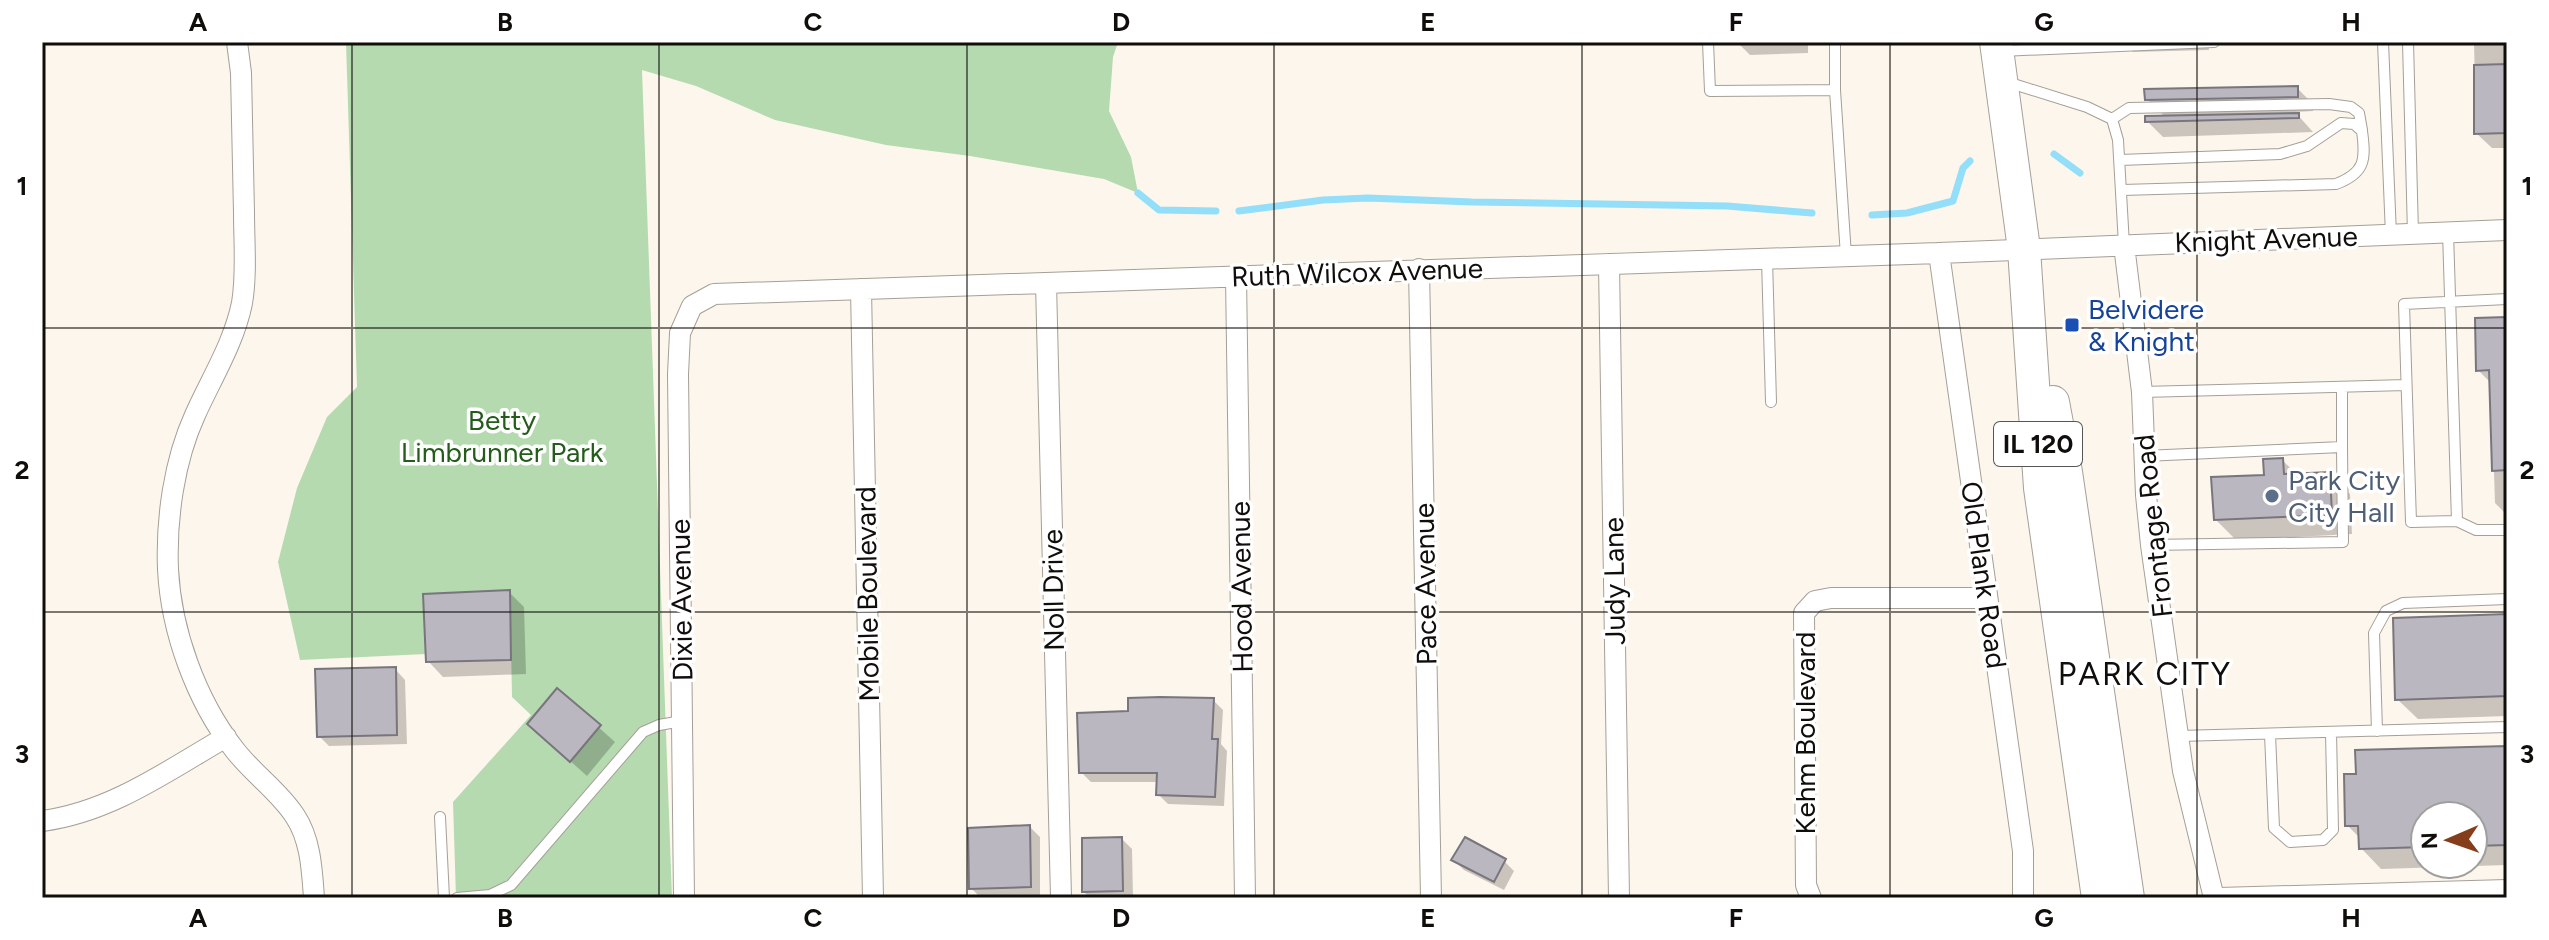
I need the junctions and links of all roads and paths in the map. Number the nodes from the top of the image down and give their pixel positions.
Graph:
1 (237, 42) edge
2 (1708, 42) edge
3 (1835, 42) edge
4 (2214, 42) edge
5 (2383, 42) edge
6 (2408, 42) edge
7 (2078, 45) edge
8 (1998, 58) edge
9 (1835, 90) junction
10 (2112, 119) junction
11 (2362, 131) junction
12 (2120, 160) junction
13 (2122, 190) junction
14 (2507, 230) edge
15 (2448, 232) junction
16 (2413, 234) junction
17 (2391, 235) junction
18 (2124, 245) junction
19 (2024, 249) junction
20 (1939, 253) junction
21 (1846, 256) junction
22 (1767, 259) junction
23 (1609, 264) junction
24 (1419, 269) junction
25 (1236, 276) junction
26 (1046, 283) junction
27 (861, 289) junction
28 (2507, 299) edge
29 (2451, 302) junction
30 (692, 306) joint
31 (2406, 385) junction
32 (2342, 387) junction
33 (2142, 392) junction
34 (1771, 402) dead end
35 (2342, 447) junction
36 (2144, 456) junction
37 (2457, 521) junction
38 (2507, 530) edge
39 (2151, 545) junction
40 (1987, 598) junction
41 (2507, 599) edge
42 (682, 721) junction
43 (2507, 727) edge
44 (2377, 731) junction
45 (2331, 732) junction
46 (2270, 734) junction
47 (2179, 736) junction
48 (226, 737) junction
49 (440, 817) dead end
50 (42, 821) edge
51 (2507, 890) edge
52 (2371, 896) edge
53 (314, 898) edge
54 (444, 898) edge
55 (457, 898) edge
56 (684, 898) edge
57 (873, 898) edge
58 (1061, 898) edge
59 (1245, 898) edge
60 (1431, 898) edge
61 (1619, 898) edge
62 (1811, 898) edge
63 (2023, 898) edge
64 (2098, 898) edge
65 (2128, 898) edge
66 (2216, 898) edge

1 - 48 street
2 - 9 lane
3 - 9 lane
4 - 7 lane
5 - 17 lane
6 - 16 lane
7 - 8 lane
8 - 10 lane
8 - 19 main road, IL 120
9 - 21 lane
10 - 11 lane
10 - 12 lane
11 - 12 lane
11 - 13 lane
12 - 13 lane
13 - 18 lane
14 - 15 street, Knight Avenue
15 - 16 street, Knight Avenue
15 - 29 lane
16 - 17 street, Knight Avenue
17 - 18 street, Knight Avenue
18 - 19 street, Knight Avenue
18 - 33 street, Frontage Road
19 - 20 street, Ruth Wilcox Avenue
19 - 64 main road, IL 120
19 - 65 main road, IL 120
20 - 21 street, Ruth Wilcox Avenue
20 - 40 street, Old Plank Road
21 - 22 street, Ruth Wilcox Avenue
22 - 23 street, Ruth Wilcox Avenue
22 - 34 lane
23 - 24 street, Ruth Wilcox Avenue
23 - 61 street, Judy Lane
24 - 25 street, Ruth Wilcox Avenue
24 - 60 street, Pace Avenue
25 - 26 street, Ruth Wilcox Avenue
25 - 59 street, Hood Avenue
26 - 27 street, Ruth Wilcox Avenue
26 - 58 street, Noll Drive
27 - 30 street, Ruth Wilcox Avenue
27 - 57 street, Mobile Boulevard
28 - 29 lane
29 - 31 lane
29 - 37 lane
30 - 42 street, Dixie Avenue
31 - 32 lane
31 - 37 lane
32 - 33 lane
32 - 35 lane
33 - 36 street, Frontage Road
35 - 36 lane
35 - 39 lane
36 - 39 street, Frontage Road
37 - 38 lane
39 - 47 street, Frontage Road
40 - 62 street, Kehm Boulevard
40 - 63 street, Old Plank Road
41 - 44 lane
42 - 55 lane
42 - 56 street, Dixie Avenue
43 - 44 lane
44 - 45 lane
45 - 46 lane
45 - 46 lane
46 - 47 lane
47 - 66 street, Frontage Road
48 - 50 street
48 - 53 street
49 - 54 lane
51 - 52 street
52 - 66 street

